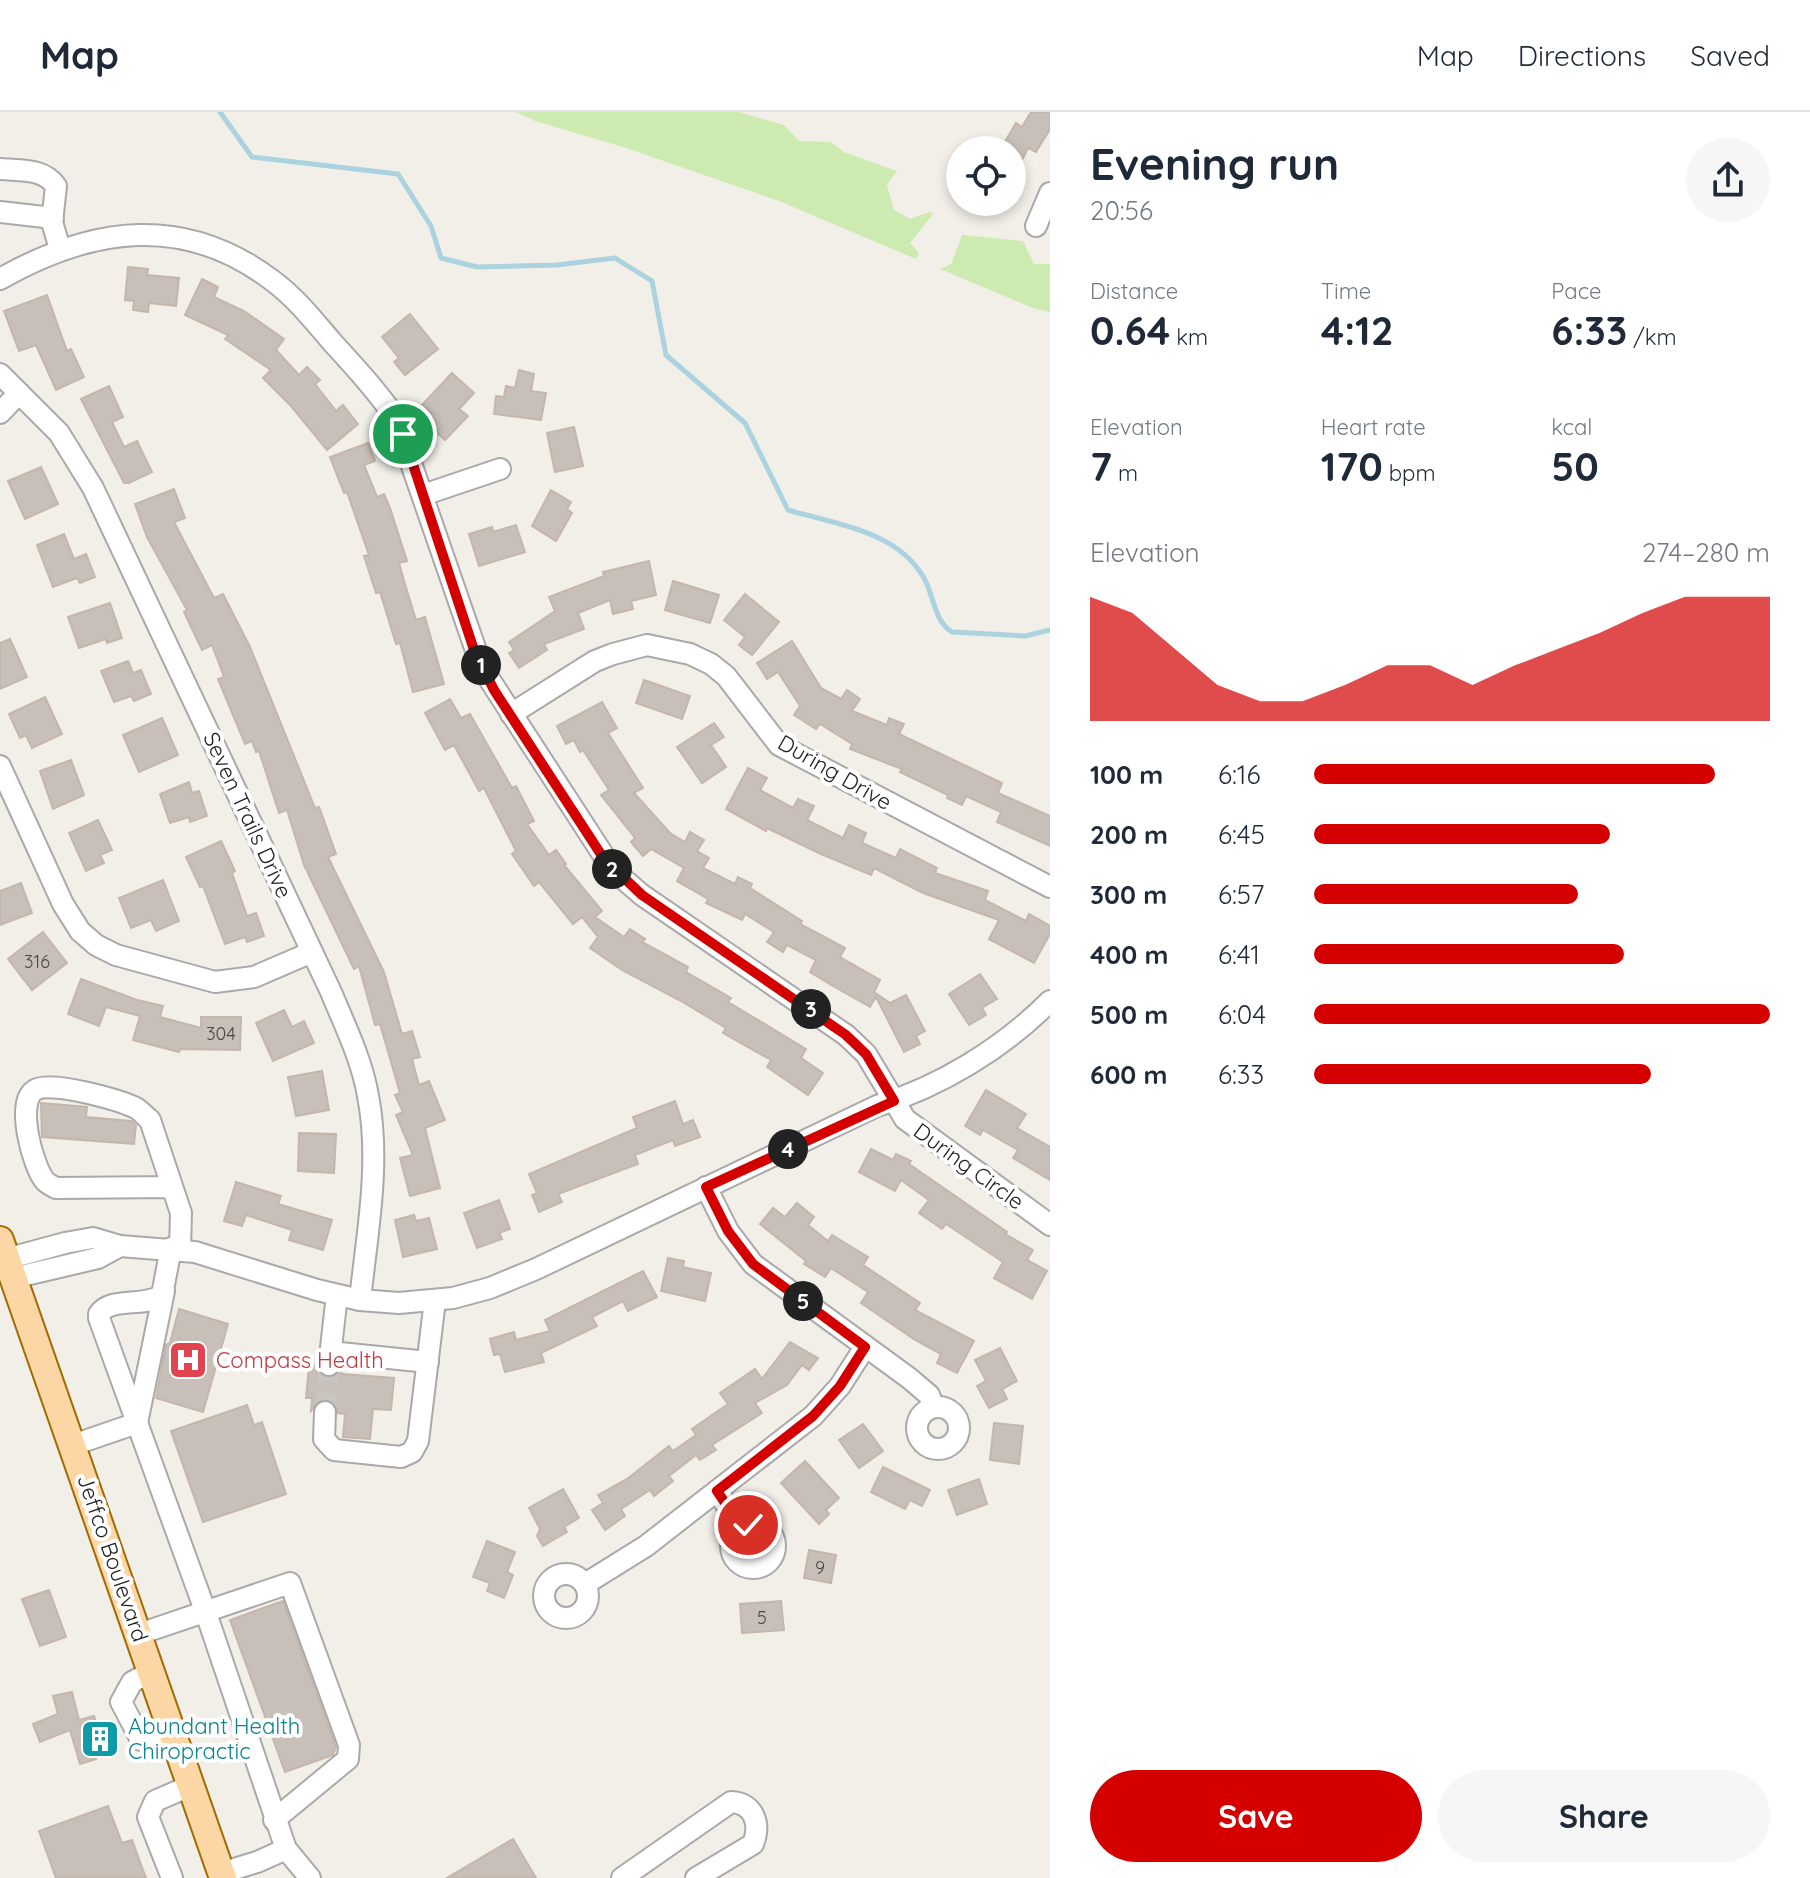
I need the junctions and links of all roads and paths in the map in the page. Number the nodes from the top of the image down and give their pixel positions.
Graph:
1 (0, 169) edge
2 (1050, 193) edge
3 (0, 212) edge
4 (53, 218) junction
5 (1036, 226) dead end
6 (60, 249) junction
7 (0, 279) edge
8 (0, 374) edge
9 (19, 393) junction
10 (0, 413) edge
11 (500, 469) dead end
12 (423, 495) junction
13 (511, 714) junction
14 (0, 766) edge
15 (1050, 887) edge
16 (312, 952) junction
17 (1050, 1001) edge
18 (894, 1101) junction
19 (172, 1187) junction
20 (706, 1187) junction
21 (1050, 1225) edge
22 (175, 1248) junction
23 (6, 1259) edge
24 (164, 1291) junction
25 (337, 1295) junction
26 (360, 1300) junction
27 (435, 1300) junction
28 (865, 1347) junction
29 (428, 1362) junction
30 (934, 1407) dead end
31 (325, 1412) tunnel mouth
32 (137, 1423) junction
33 (73, 1445) junction
34 (717, 1491) junction
35 (742, 1528) dead end
36 (585, 1584) dead end
37 (206, 1613) junction
38 (139, 1634) junction
39 (153, 1671) junction
40 (176, 1739) junction
41 (192, 1785) junction
42 (274, 1820) junction
43 (286, 1849) junction
44 (222, 1875) edge
45 (172, 1878) edge
46 (310, 1878) edge
47 (622, 1878) edge
48 (696, 1878) edge

1 - 4 street
2 - 5 street
3 - 4 street
4 - 6 street
6 - 7 street, During Circle
6 - 12 street, During Circle
8 - 9 street, Seven Trails Drive
9 - 10 street
9 - 16 street, Seven Trails Drive
11 - 12 street
12 - 13 street, During Circle
13 - 15 street, During Drive
13 - 18 street, During Circle
14 - 16 street
16 - 26 street, Seven Trails Drive
17 - 18 street
18 - 20 street
18 - 21 street, During Circle
19 - 19 street
19 - 22 street
20 - 27 street
20 - 28 street
22 - 23 street
22 - 24 street
22 - 25 street
23 - 33 main road, Jeffco Boulevard
24 - 32 street
24 - 32 street
25 - 26 street
25 - 29 street
26 - 27 street
27 - 29 street
28 - 30 street
28 - 34 street
29 - 31 street
32 - 33 street
32 - 37 street
33 - 38 main road, Jeffco Boulevard
34 - 35 street
34 - 36 street
37 - 38 street
37 - 42 street
37 - 42 street
38 - 39 main road, Jeffco Boulevard
39 - 40 main road, Jeffco Boulevard
39 - 40 street
40 - 41 main road, Jeffco Boulevard
41 - 44 main road, Jeffco Boulevard
41 - 45 street
42 - 43 street
43 - 44 street
43 - 46 street
47 - 48 street

